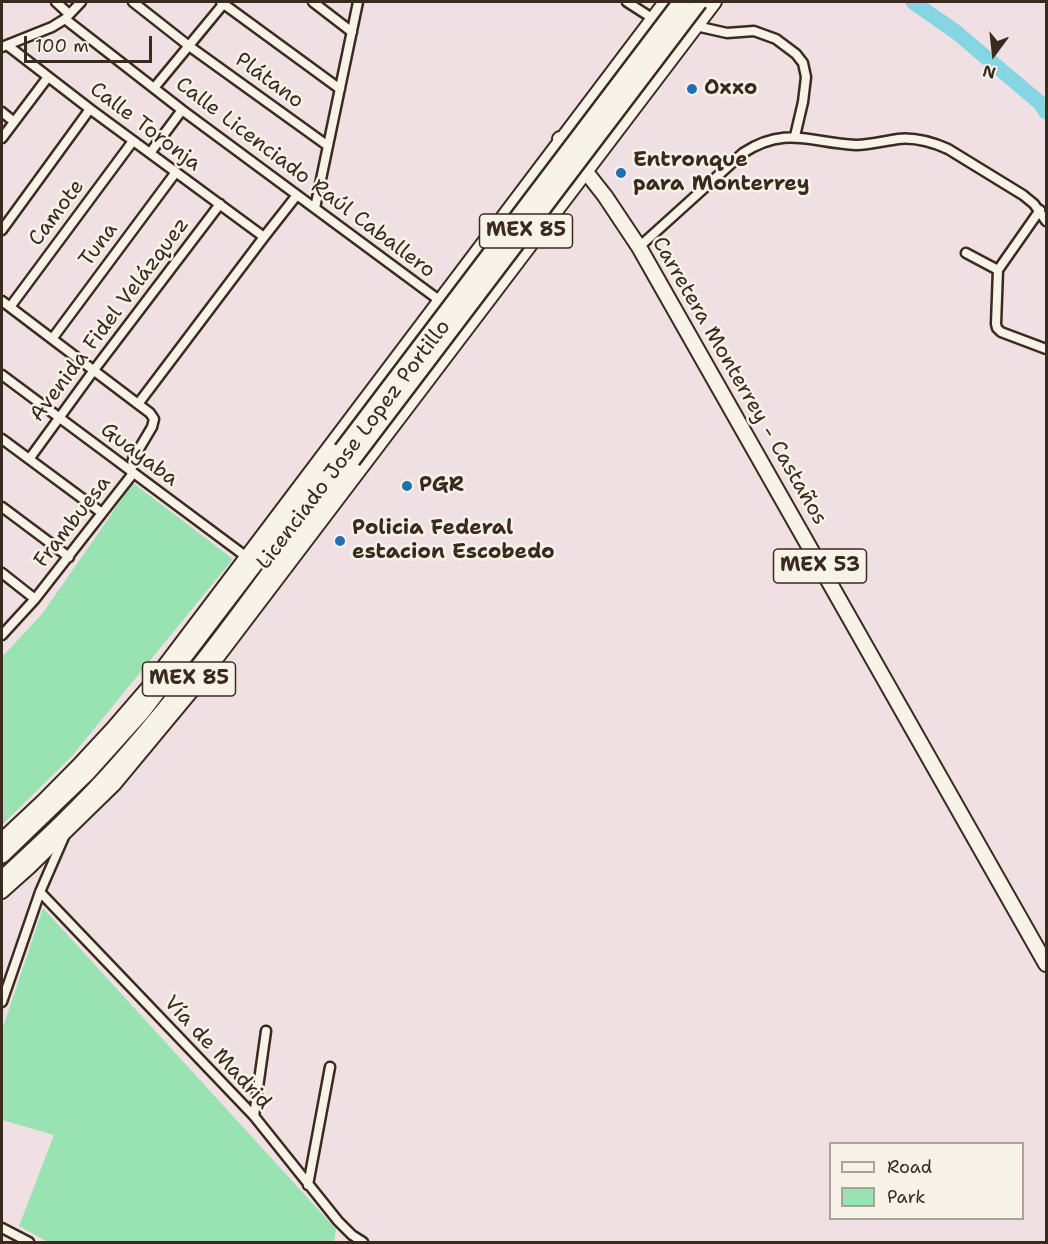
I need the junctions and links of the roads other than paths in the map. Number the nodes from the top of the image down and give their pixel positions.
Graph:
1 (56, 2) edge
2 (81, 2) edge
3 (133, 2) edge
4 (223, 2) edge
5 (313, 2) edge
6 (358, 2) edge
7 (627, 2) edge
8 (665, 2) edge
9 (681, 2) edge
10 (699, 2) edge
11 (715, 2) edge
12 (67, 17) junction
13 (652, 18) junction
14 (699, 23) junction
15 (352, 32) junction
16 (4, 46) edge
17 (189, 46) junction
18 (48, 77) junction
19 (600, 86) junction
20 (154, 88) junction
21 (340, 89) junction
22 (90, 109) junction
23 (182, 110) junction
24 (2, 112) edge
25 (631, 114) junction
26 (14, 122) junction
27 (795, 136) junction
28 (2, 138) edge
29 (560, 140) junction
30 (133, 141) junction
31 (328, 146) junction
32 (150, 153) junction
33 (176, 172) junction
34 (586, 172) junction
35 (522, 189) junction
36 (297, 195) junction
37 (220, 204) junction
38 (315, 208) junction
39 (1040, 210) junction
40 (550, 219) junction
41 (1047, 221) edge
42 (2, 230) edge
43 (264, 237) junction
44 (639, 247) junction
45 (966, 253) dead end
46 (998, 270) junction
47 (439, 300) junction
48 (2, 301) edge
49 (10, 307) junction
50 (52, 339) junction
51 (1047, 349) edge
52 (94, 370) junction
53 (2, 375) edge
54 (138, 404) junction
55 (60, 418) junction
56 (2, 439) edge
57 (347, 455) junction
58 (30, 458) junction
59 (133, 472) junction
60 (2, 507) edge
61 (102, 513) junction
62 (69, 557) junction
63 (251, 560) junction
64 (2, 573) edge
65 (35, 599) junction
66 (2, 635) edge
67 (66, 832) junction
68 (2, 839) edge
69 (2, 855) edge
70 (2, 879) edge
71 (2, 892) edge
72 (40, 892) junction
73 (1047, 964) edge
74 (2, 1002) edge
75 (266, 1031) dead end
76 (330, 1067) dead end
77 (254, 1116) junction
78 (308, 1185) junction
79 (2, 1228) edge
80 (30, 1242) edge
81 (363, 1242) edge

1 - 12 street, Calle Licenciado Raúl Caballero
2 - 12 street
3 - 17 street, Plátano
4 - 17 street
4 - 21 street
5 - 15 street
6 - 15 street
7 - 13 street
8 - 13 street, Licenciado Jose Lopez Portillo
9 - 57 highway, Licenciado Jose Lopez Portillo / MEX 85, bridge
10 - 57 highway, Licenciado Jose Lopez Portillo / MEX 85, bridge
11 - 14 street, Licenciado Jose Lopez Portillo
12 - 16 street
12 - 20 street, Calle Licenciado Raúl Caballero
13 - 19 street, Licenciado Jose Lopez Portillo
14 - 25 street, Licenciado Jose Lopez Portillo
14 - 27 street
15 - 21 street
16 - 18 street, Calle Toronja
17 - 20 street
17 - 31 street, Plátano
18 - 22 street, Calle Toronja
18 - 26 street
19 - 25 street
19 - 29 street, Licenciado Jose Lopez Portillo
20 - 23 street, Calle Licenciado Raúl Caballero
21 - 31 street
22 - 30 street, Calle Toronja
22 - 42 street
23 - 32 street
23 - 36 street, Calle Licenciado Raúl Caballero
24 - 26 street
25 - 34 street, Licenciado Jose Lopez Portillo
26 - 28 street
27 - 39 street
27 - 44 street
29 - 34 main road, Carretera Monterrey - Castaños / MEX 53
29 - 35 street, Licenciado Jose Lopez Portillo
30 - 32 street, Calle Toronja
30 - 49 street, Camote
31 - 38 street
32 - 33 street, Calle Toronja
33 - 37 street, Calle Toronja
33 - 50 street, Tuna
34 - 40 street, Licenciado Jose Lopez Portillo
34 - 44 main road, Carretera Monterrey - Castaños / MEX 53
35 - 40 street
35 - 47 street, Licenciado Jose Lopez Portillo
36 - 38 street, Calle Licenciado Raúl Caballero
36 - 43 street
37 - 43 street, Calle Toronja
37 - 52 street, Avenida Fidel Velázquez
38 - 47 street, Calle Licenciado Raúl Caballero
39 - 41 street
39 - 46 street
40 - 67 street, Licenciado Jose Lopez Portillo
43 - 54 street
44 - 73 main road, Carretera Monterrey - Castaños / MEX 53
45 - 46 street
46 - 51 street
47 - 63 street, Licenciado Jose Lopez Portillo
48 - 49 street
49 - 50 street
50 - 52 street
52 - 54 street
52 - 55 street, Avenida Fidel Velázquez
53 - 55 street, Guayaba
54 - 59 street, Frambuesa
55 - 58 street, Avenida Fidel Velázquez
55 - 59 street, Guayaba
56 - 58 street
57 - 63 highway, Licenciado Jose Lopez Portillo / MEX 85
57 - 70 highway, Licenciado Jose Lopez Portillo / MEX 85
58 - 61 street
59 - 61 street, Frambuesa
59 - 63 street, Guayaba
60 - 62 street
61 - 62 street, Frambuesa
62 - 65 street, Frambuesa
63 - 68 street, Licenciado Jose Lopez Portillo
63 - 69 highway, Licenciado Jose Lopez Portillo / MEX 85
64 - 65 street
65 - 66 street, Frambuesa
67 - 71 street, Licenciado Jose Lopez Portillo
67 - 72 street
72 - 74 street
72 - 77 street, Vía de Madrid
75 - 77 street
76 - 78 street
77 - 78 street, Vía de Madrid
78 - 81 street, Vía de Madrid
79 - 80 street

